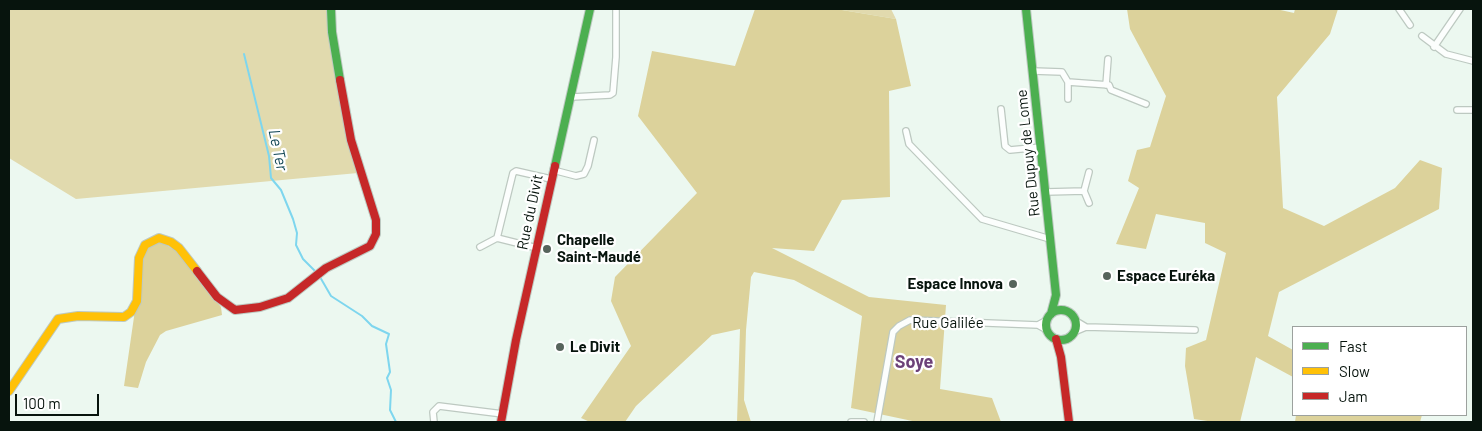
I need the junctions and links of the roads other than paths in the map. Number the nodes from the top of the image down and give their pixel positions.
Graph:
1 (331, 9) edge
2 (590, 9) edge
3 (616, 9) edge
4 (1026, 9) edge
5 (1399, 9) edge
6 (1460, 9) edge
7 (1410, 26) dead end
8 (1422, 36) dead end
9 (1434, 47) junction
10 (1108, 59) dead end
11 (1473, 61) edge
12 (1033, 71) junction
13 (1068, 82) junction
14 (1106, 85) junction
15 (572, 97) junction
16 (1068, 99) dead end
17 (1146, 104) dead end
18 (1001, 109) dead end
19 (1457, 110) dead end
20 (1473, 110) edge
21 (906, 131) dead end
22 (594, 140) dead end
23 (1041, 147) junction
24 (553, 170) junction
25 (1089, 172) dead end
26 (551, 179) junction
27 (1084, 191) junction
28 (1046, 192) junction
29 (1089, 203) dead end
30 (497, 238) junction
31 (1050, 239) junction
32 (480, 247) dead end
33 (537, 248) junction
34 (1056, 296) junction
35 (1064, 311) junction
36 (1049, 317) junction
37 (1076, 321) junction
38 (1038, 325) junction
39 (1086, 327) junction
40 (1047, 330) junction
41 (1195, 330) dead end
42 (1074, 332) junction
43 (1056, 339) junction
44 (1067, 339) junction
45 (1061, 357) junction
46 (9, 391) edge
47 (502, 418) edge
48 (434, 422) edge
49 (851, 422) edge
50 (864, 422) edge
51 (877, 422) edge
52 (1069, 422) edge

1 - 46 street
2 - 15 street, Rue du Divit
3 - 15 street
4 - 12 street, Rue Dupuy de Lome
5 - 7 street
6 - 9 street
8 - 9 street
9 - 11 street
10 - 14 street
12 - 13 street
12 - 23 street, Rue Dupuy de Lome
13 - 14 street
13 - 16 street
14 - 17 street
15 - 24 street, Rue du Divit
18 - 23 street
19 - 20 street
21 - 31 street
22 - 24 street
23 - 28 street, Rue Dupuy de Lome
24 - 26 street, Rue du Divit
25 - 27 street
26 - 30 street
26 - 33 street, Rue du Divit
27 - 28 street
27 - 29 street
28 - 31 street, Rue Dupuy de Lome
30 - 32 street
30 - 33 street
31 - 34 street, Rue Dupuy de Lome
33 - 47 street, Rue du Divit
34 - 35 street, Rue Dupuy de Lome
34 - 36 street, Rue Dupuy de Lome
35 - 36 street
35 - 37 street
36 - 38 street
36 - 40 street
37 - 39 street
37 - 42 street
38 - 40 street, Rue Galilée
38 - 51 street, Rue Galilée
39 - 41 street
39 - 42 street
40 - 43 street
42 - 44 street
43 - 44 street
43 - 45 street
44 - 45 street
45 - 52 street
47 - 48 street
49 - 50 street

